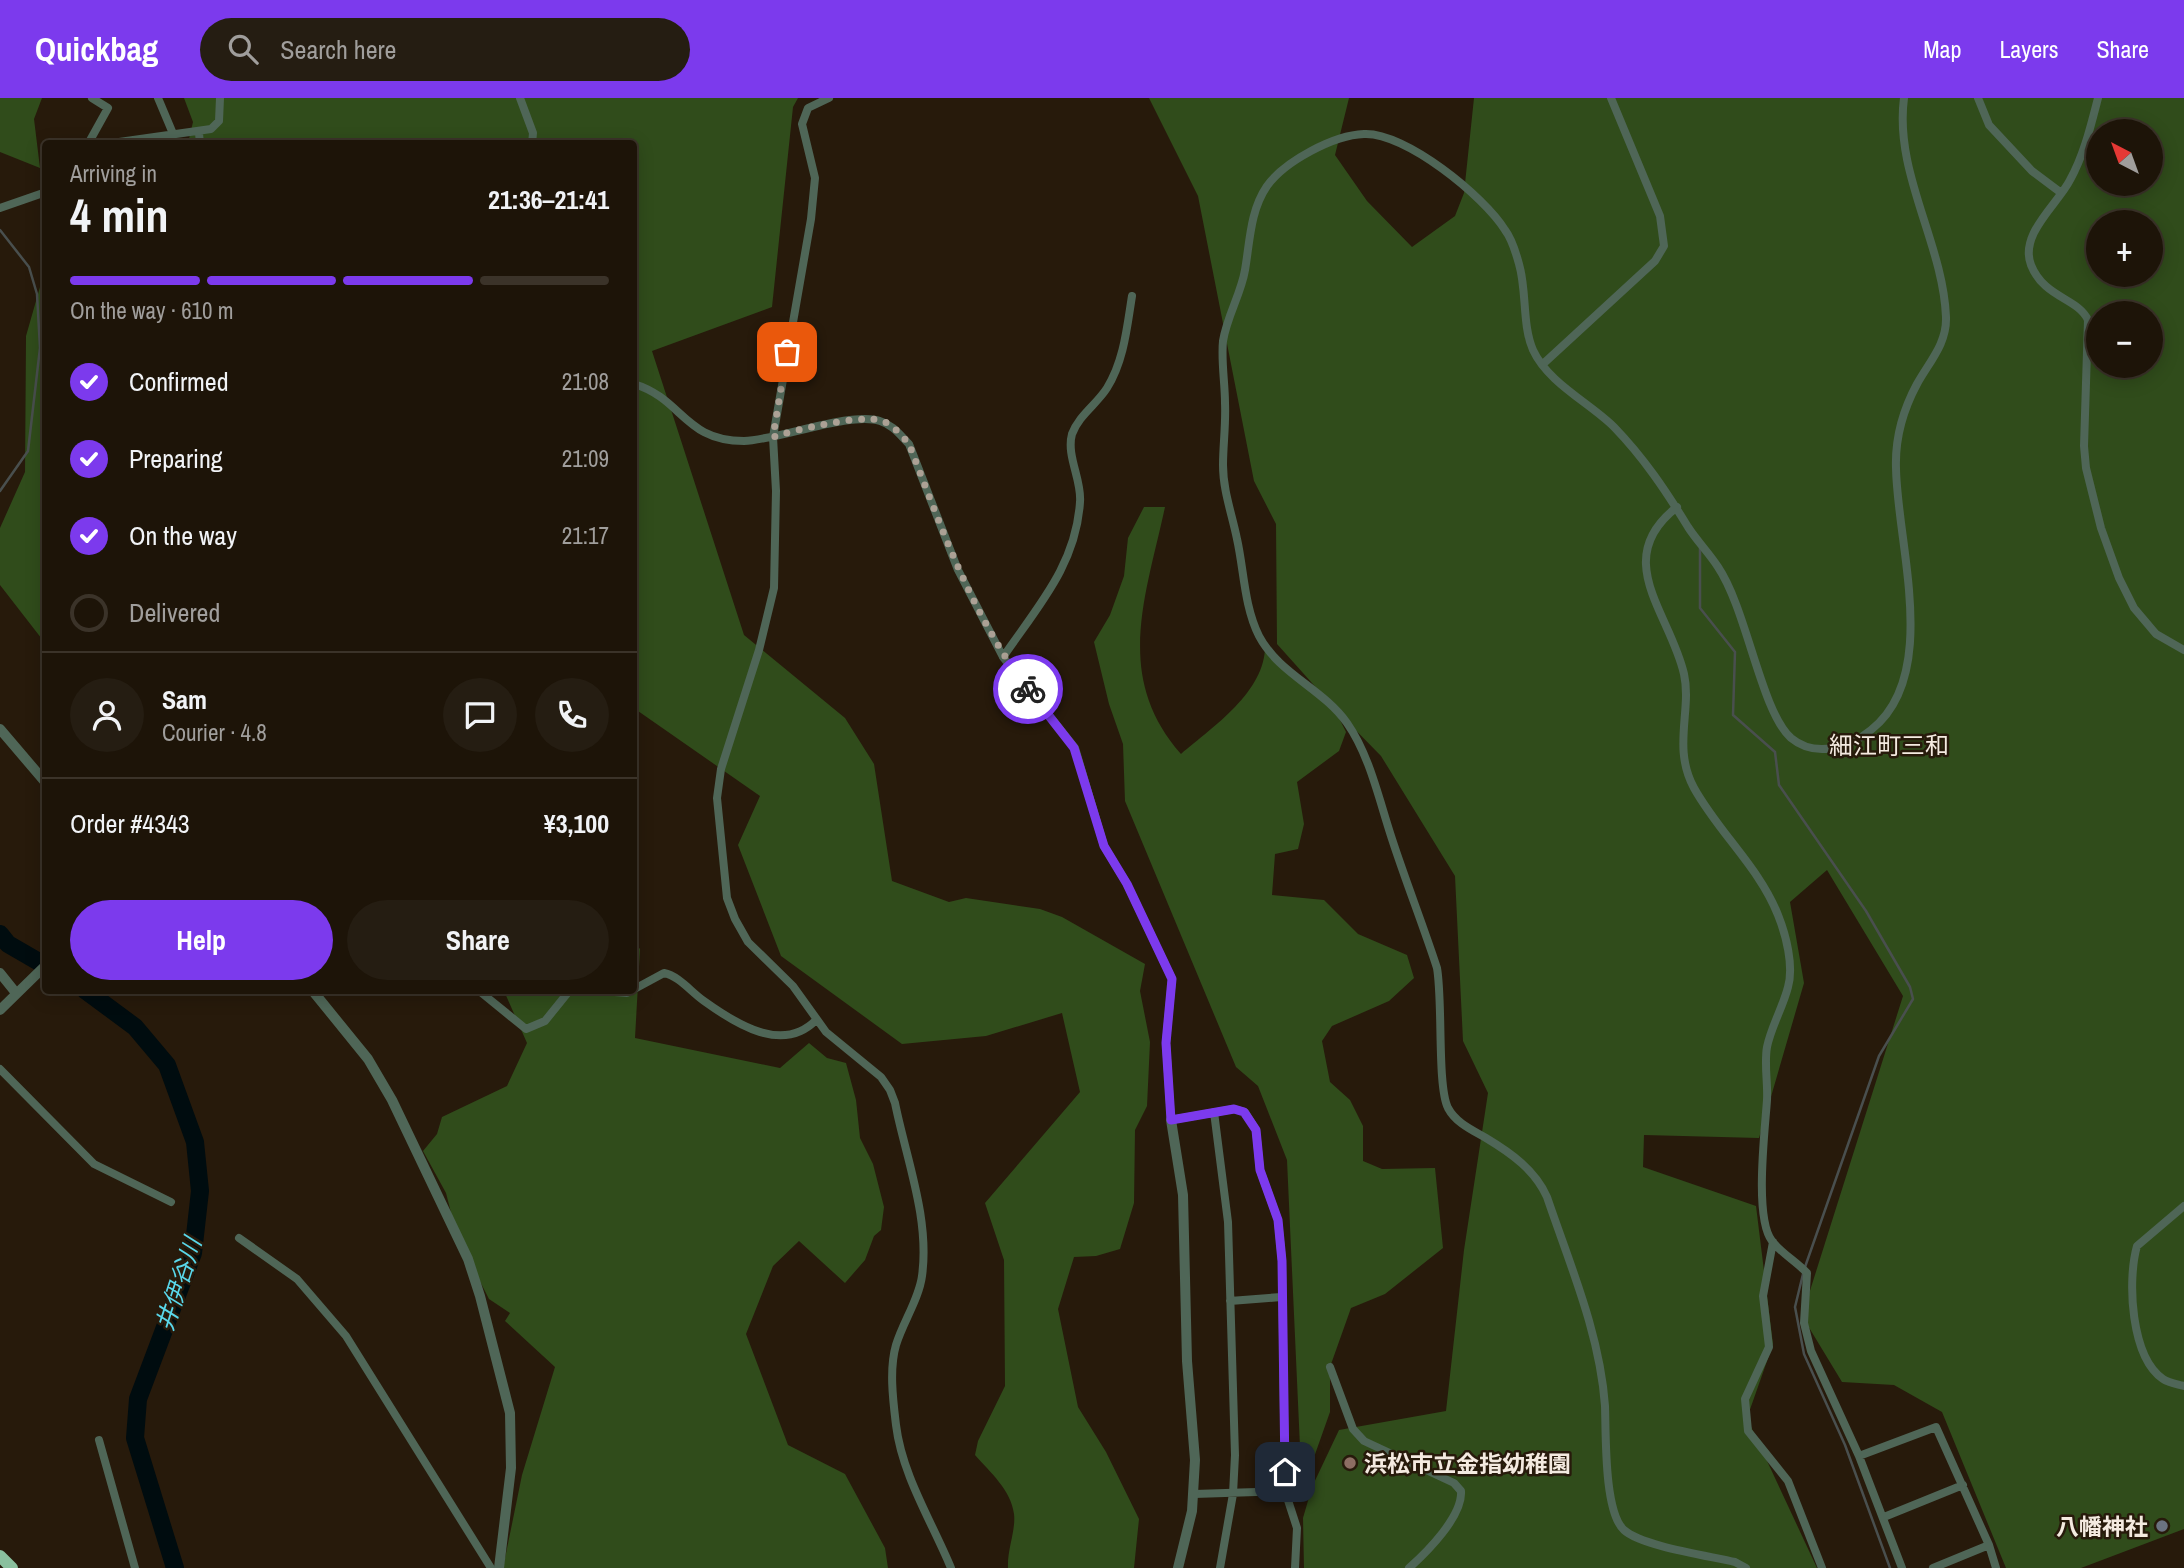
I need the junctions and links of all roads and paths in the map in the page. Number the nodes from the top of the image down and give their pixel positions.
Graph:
1 (92, 98) edge
2 (158, 98) edge
3 (220, 98) edge
4 (520, 98) edge
5 (829, 98) edge
6 (1611, 98) edge
7 (1904, 98) edge
8 (1979, 98) edge
9 (2098, 98) edge
10 (199, 133) junction
11 (174, 136) junction
12 (90, 140) edge
13 (145, 140) edge
14 (200, 140) edge
15 (532, 140) edge
16 (2060, 192) junction
17 (42, 193) edge
18 (0, 208) edge
19 (1132, 296) dead end
20 (1543, 364) junction
21 (637, 385) edge
22 (773, 437) junction
23 (1677, 507) junction
24 (2184, 650) edge
25 (1003, 657) junction
26 (0, 729) edge
27 (42, 778) edge
28 (42, 969) edge
29 (0, 973) edge
30 (637, 988) edge
31 (20, 989) junction
32 (315, 994) edge
33 (483, 994) edge
34 (567, 994) edge
35 (0, 1010) edge
36 (816, 1020) junction
37 (0, 1069) edge
38 (1214, 1112) junction
39 (1171, 1120) junction
40 (171, 1202) dead end
41 (2184, 1206) edge
42 (239, 1238) dead end
43 (1773, 1242) junction
44 (1280, 1297) junction
45 (1230, 1301) junction
46 (1330, 1367) dead end
47 (2184, 1386) edge
48 (99, 1440) dead end
49 (1859, 1456) junction
50 (1963, 1485) junction
51 (1285, 1492) junction
52 (1194, 1494) junction
53 (1233, 1494) junction
54 (1884, 1517) junction
55 (1989, 1545) junction
56 (0, 1556) edge
57 (12, 1568) edge
58 (135, 1568) edge
59 (491, 1568) edge
60 (499, 1568) edge
61 (951, 1568) edge
62 (1178, 1568) edge
63 (1220, 1568) edge
64 (1295, 1568) edge
65 (1409, 1568) edge
66 (1746, 1568) edge
67 (1822, 1568) edge
68 (1902, 1568) edge
69 (1933, 1568) edge
70 (1996, 1568) edge

1 - 12 street
2 - 11 street
3 - 10 street
4 - 15 street
5 - 22 street
6 - 20 street
7 - 23 street
8 - 16 street
9 - 16 street
10 - 11 street
10 - 14 street
11 - 13 street
16 - 24 street
17 - 18 street
19 - 25 street
20 - 23 street
20 - 66 street
21 - 22 street
22 - 25 street
22 - 36 street
23 - 43 street
25 - 39 street
26 - 27 street
28 - 31 street
29 - 31 street
30 - 36 street
31 - 35 street
32 - 60 street
33 - 34 street
36 - 61 street
37 - 40 street
38 - 39 street
38 - 44 street
38 - 45 street
39 - 52 street
41 - 47 street
42 - 59 street
43 - 49 street
43 - 67 street
44 - 45 street
44 - 51 street
45 - 53 street
46 - 65 street
48 - 58 street
49 - 50 street
49 - 54 street
50 - 54 street
50 - 55 street
51 - 53 street
51 - 64 street
52 - 53 street
52 - 62 street
53 - 63 street
54 - 68 street
55 - 69 street
55 - 70 street
56 - 57 highway

